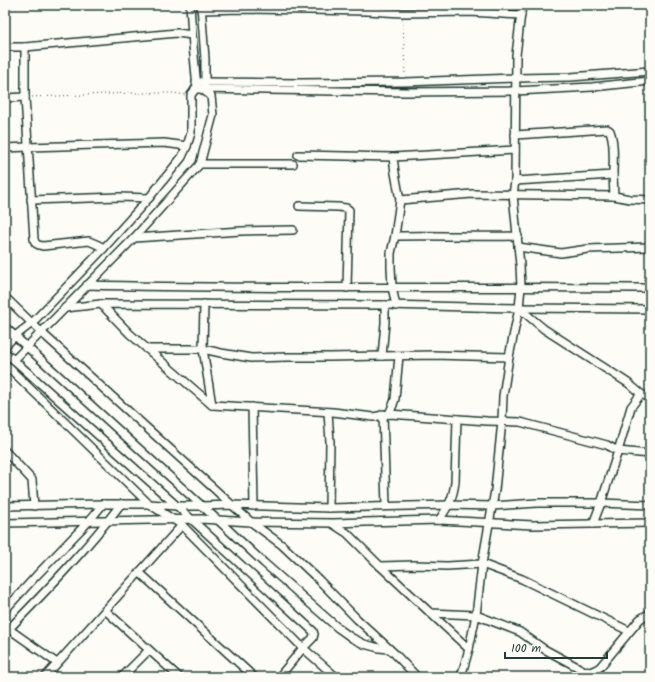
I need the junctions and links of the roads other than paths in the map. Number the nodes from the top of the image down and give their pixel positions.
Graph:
1 (190, 5) edge
2 (522, 5) edge
3 (201, 8) edge
4 (521, 15) junction
5 (192, 35) junction
6 (25, 46) junction
7 (5, 47) edge
8 (650, 71) edge
9 (516, 78) junction
10 (650, 81) edge
11 (204, 86) junction
12 (194, 89) junction
13 (515, 91) junction
14 (25, 97) junction
15 (5, 98) edge
16 (515, 135) junction
17 (187, 146) junction
18 (28, 147) junction
19 (5, 148) edge
20 (515, 150) junction
21 (298, 155) dead end
22 (393, 157) junction
23 (200, 164) junction
24 (293, 164) dead end
25 (612, 175) junction
26 (515, 181) junction
27 (513, 195) junction
28 (614, 196) junction
29 (149, 198) junction
30 (31, 200) junction
31 (400, 200) junction
32 (650, 200) edge
33 (299, 206) dead end
34 (293, 230) dead end
35 (395, 236) junction
36 (518, 236) junction
37 (134, 238) junction
38 (518, 247) junction
39 (650, 247) edge
40 (104, 248) junction
41 (87, 286) junction
42 (521, 287) junction
43 (347, 288) junction
44 (392, 288) junction
45 (650, 288) edge
46 (5, 297) edge
47 (101, 304) junction
48 (204, 304) junction
49 (385, 305) junction
50 (396, 306) junction
51 (65, 308) junction
52 (519, 308) junction
53 (650, 309) edge
54 (32, 323) junction
55 (5, 327) edge
56 (41, 332) junction
57 (15, 336) junction
58 (5, 346) edge
59 (27, 347) junction
60 (147, 349) junction
61 (203, 349) junction
62 (5, 352) edge
63 (382, 356) junction
64 (399, 356) junction
65 (509, 357) junction
66 (14, 360) junction
67 (5, 364) edge
68 (641, 394) junction
69 (650, 398) edge
70 (212, 405) junction
71 (252, 407) junction
72 (328, 412) junction
73 (386, 414) junction
74 (457, 418) junction
75 (502, 421) junction
76 (5, 451) edge
77 (618, 451) junction
78 (650, 454) edge
79 (601, 503) junction
80 (102, 504) junction
81 (122, 504) junction
82 (149, 504) junction
83 (232, 505) junction
84 (450, 505) junction
85 (650, 505) edge
86 (5, 506) edge
87 (34, 506) junction
88 (177, 506) junction
89 (202, 506) junction
90 (254, 506) junction
91 (386, 506) junction
92 (492, 506) junction
93 (329, 508) junction
94 (174, 520) junction
95 (191, 520) junction
96 (439, 520) junction
97 (89, 521) junction
98 (108, 521) junction
99 (219, 521) junction
100 (251, 522) junction
101 (489, 522) junction
102 (5, 523) edge
103 (650, 523) edge
104 (333, 524) junction
105 (593, 524) junction
106 (182, 525) junction
107 (482, 564) junction
108 (380, 566) junction
109 (139, 572) junction
110 (5, 610) edge
111 (105, 610) junction
112 (430, 613) junction
113 (650, 613) edge
114 (476, 615) junction
115 (7, 631) edge
116 (628, 631) junction
117 (303, 648) junction
118 (389, 649) junction
119 (469, 649) junction
120 (149, 650) junction
121 (57, 663) junction
122 (45, 677) edge
123 (122, 677) edge
124 (179, 677) edge
125 (254, 677) edge
126 (279, 677) edge
127 (336, 677) edge
128 (417, 677) edge
129 (461, 677) edge

1 - 5 street
2 - 4 street
3 - 4 street
3 - 11 street
4 - 9 street
5 - 6 street
5 - 12 street
6 - 7 street
6 - 14 street
8 - 9 street
9 - 11 street
9 - 13 street
10 - 13 street
11 - 12 street
11 - 13 street
11 - 23 street
12 - 17 street
13 - 16 street
14 - 15 street
14 - 18 street
16 - 20 street
16 - 25 street
17 - 18 street
17 - 29 street
18 - 19 street
18 - 30 street
20 - 22 street
20 - 26 street
21 - 22 street
22 - 31 street
23 - 24 street
23 - 37 street
25 - 26 street
25 - 28 street
26 - 27 street
27 - 28 street
27 - 31 street
27 - 36 street
28 - 32 street
29 - 30 street
29 - 40 street
30 - 40 street
31 - 35 street
33 - 43 street
34 - 37 street
35 - 36 street
35 - 44 street
36 - 38 street
37 - 41 street
38 - 39 street
38 - 42 street
40 - 54 street
41 - 43 street
41 - 51 street
42 - 44 street
42 - 45 street
42 - 52 street
43 - 44 street
44 - 50 street
46 - 54 street
47 - 48 street
47 - 51 street
47 - 60 street
48 - 49 street
48 - 61 street
49 - 50 street
49 - 63 street
50 - 52 street
51 - 56 street
52 - 53 street
52 - 65 street
52 - 68 street
54 - 56 street
54 - 57 street
55 - 57 street
56 - 59 street
56 - 83 street
57 - 58 street
57 - 59 street
59 - 66 street
59 - 89 street
60 - 61 street
60 - 70 street
61 - 63 street
61 - 70 street
62 - 66 street
63 - 64 street
64 - 65 street
64 - 73 street
65 - 75 street
66 - 88 street
67 - 82 street
68 - 69 street
68 - 77 street
70 - 71 street
71 - 72 street
71 - 90 street
72 - 73 street
72 - 93 street
73 - 74 street
73 - 91 street
74 - 75 street
74 - 84 street
75 - 77 street
75 - 92 street
76 - 87 street
77 - 78 street
77 - 79 street
79 - 85 street
79 - 92 street
79 - 105 street
80 - 81 street
80 - 87 street
80 - 97 street
81 - 82 street
81 - 98 street
82 - 88 street
82 - 94 street
83 - 89 street
83 - 90 street
83 - 100 street
84 - 91 street
84 - 92 street
84 - 96 street
86 - 87 street
88 - 89 street
88 - 95 street
89 - 99 street
90 - 93 street
91 - 93 street
92 - 101 street
94 - 95 street
94 - 98 street
94 - 106 street
95 - 99 street
95 - 117 street
96 - 101 street
96 - 104 street
97 - 98 street
97 - 102 street
97 - 110 street
98 - 115 street
99 - 100 street
99 - 118 street
100 - 104 street
100 - 118 street
101 - 105 street
101 - 107 street
103 - 105 street
104 - 108 street
106 - 109 street
106 - 117 street
107 - 108 street
107 - 114 street
107 - 116 street
108 - 112 street
109 - 111 street
109 - 125 street
111 - 120 street
111 - 121 street
112 - 114 street
112 - 119 street
113 - 116 street
114 - 116 street
114 - 119 street
115 - 121 street
117 - 126 street
117 - 127 street
118 - 128 street
119 - 129 street
120 - 123 street
120 - 124 street
121 - 122 street

